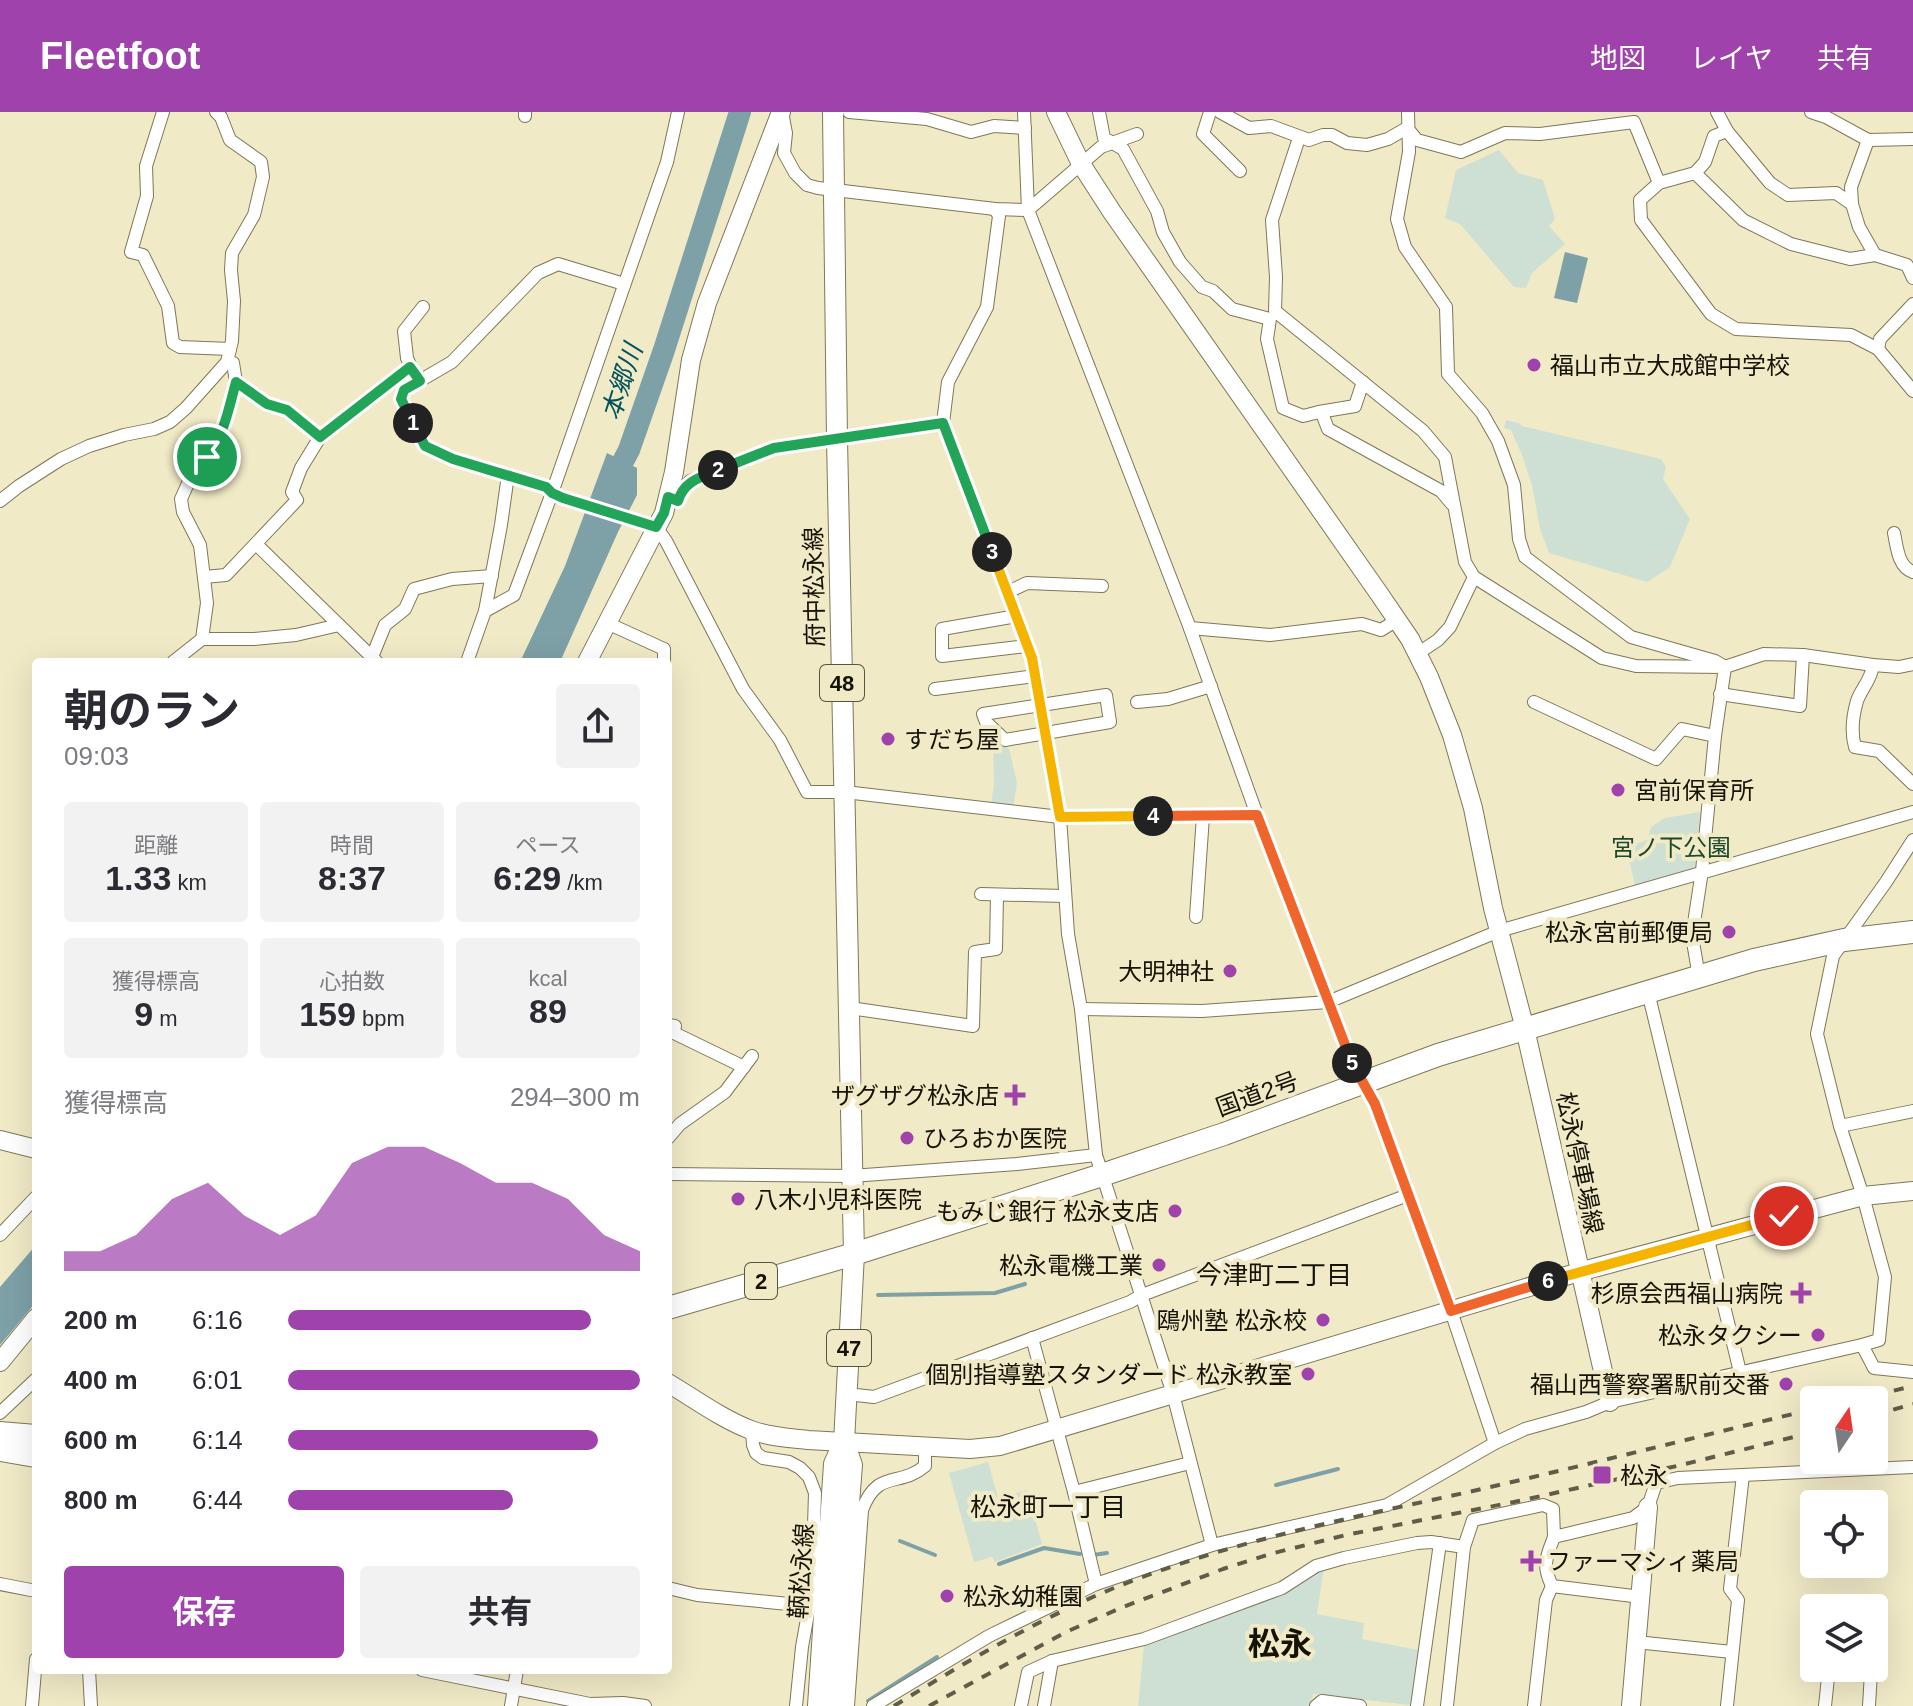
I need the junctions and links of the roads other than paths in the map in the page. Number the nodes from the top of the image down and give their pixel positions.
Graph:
1 (163, 112) edge
2 (678, 112) edge
3 (781, 112) edge
4 (833, 112) edge
5 (850, 112) edge
6 (1024, 112) edge
7 (1056, 112) edge
8 (1099, 112) edge
9 (1210, 112) edge
10 (1220, 112) edge
11 (1408, 112) edge
12 (1717, 112) edge
13 (1811, 112) edge
14 (220, 114) edge
15 (932, 115) edge
16 (1828, 115) edge
17 (1025, 128) junction
18 (1407, 128) junction
19 (1727, 131) junction
20 (1137, 134) dead end
21 (1299, 138) junction
22 (1913, 139) edge
23 (1868, 140) junction
24 (1111, 143) junction
25 (1081, 164) junction
26 (1240, 171) dead end
27 (1695, 173) junction
28 (1659, 183) junction
29 (834, 190) junction
30 (1852, 204) junction
31 (995, 209) junction
32 (1028, 210) junction
33 (1875, 255) junction
34 (1913, 278) edge
35 (624, 284) junction
36 (1913, 304) edge
37 (423, 307) dead end
38 (1272, 315) junction
39 (1878, 349) junction
40 (228, 356) junction
41 (410, 367) junction
42 (420, 381) junction
43 (236, 382) junction
44 (1363, 382) junction
45 (1913, 391) edge
46 (1319, 412) junction
47 (943, 423) junction
48 (320, 437) junction
49 (837, 439) junction
50 (508, 475) junction
51 (558, 496) junction
52 (668, 497) junction
53 (0, 501) edge
54 (1454, 507) junction
55 (656, 527) junction
56 (1894, 533) dead end
57 (256, 544) junction
58 (1913, 572) edge
59 (492, 576) junction
60 (204, 577) junction
61 (1474, 577) junction
62 (1102, 586) dead end
63 (1008, 592) junction
64 (485, 611) junction
65 (1016, 613) junction
66 (1397, 620) junction
67 (607, 623) junction
68 (339, 625) junction
69 (1190, 628) junction
70 (202, 639) junction
71 (1027, 646) junction
72 (1417, 654) junction
73 (1803, 655) junction
74 (178, 658) edge
75 (372, 658) edge
76 (375, 658) edge
77 (468, 658) edge
78 (589, 658) edge
79 (664, 658) edge
80 (1698, 662) junction
81 (1913, 664) edge
82 (1873, 665) junction
83 (1725, 667) junction
84 (1035, 676) junction
85 (1211, 686) junction
86 (935, 689) dead end
87 (1720, 694) junction
88 (1137, 702) dead end
89 (1534, 702) dead end
90 (1039, 705) junction
91 (1045, 732) junction
92 (1715, 736) junction
93 (1913, 784) edge
94 (845, 792) junction
95 (1913, 812) edge
96 (1257, 815) junction
97 (1203, 816) junction
98 (1060, 817) junction
99 (1913, 840) edge
100 (1702, 871) junction
101 (981, 894) dead end
102 (997, 895) junction
103 (1065, 896) junction
104 (1196, 917) dead end
105 (1499, 931) junction
106 (1913, 932) edge
107 (1844, 940) junction
108 (1699, 977) junction
109 (1648, 992) junction
110 (1328, 1002) junction
111 (850, 1008) junction
112 (1081, 1009) junction
113 (672, 1026) edge
114 (1525, 1029) junction
115 (1364, 1083) junction
116 (1913, 1111) edge
117 (1840, 1126) junction
118 (672, 1133) edge
119 (0, 1140) edge
120 (32, 1148) edge
121 (1069, 1158) junction
122 (1099, 1165) junction
123 (672, 1174) edge
124 (851, 1176) junction
125 (1071, 1185) junction
126 (1913, 1191) edge
127 (1408, 1195) junction
128 (1863, 1196) junction
129 (32, 1201) edge
130 (0, 1235) edge
131 (1706, 1237) junction
132 (854, 1254) junction
133 (1579, 1272) junction
134 (1142, 1295) junction
135 (672, 1307) edge
136 (1451, 1311) junction
137 (32, 1323) edge
138 (1032, 1338) junction
139 (1862, 1345) junction
140 (0, 1362) edge
141 (1740, 1372) junction
142 (1913, 1372) edge
143 (32, 1383) edge
144 (672, 1385) edge
145 (847, 1394) junction
146 (1173, 1394) junction
147 (1610, 1402) junction
148 (0, 1413) edge
149 (0, 1428) edge
150 (1057, 1430) junction
151 (32, 1431) edge
152 (752, 1431) junction
153 (0, 1441) edge
154 (844, 1442) junction
155 (1495, 1443) junction
156 (32, 1445) edge
157 (925, 1447) junction
158 (0, 1455) edge
159 (32, 1460) edge
160 (1190, 1463) junction
161 (1913, 1467) edge
162 (1743, 1475) junction
163 (1074, 1492) junction
164 (1648, 1507) junction
165 (1554, 1537) junction
166 (1440, 1543) junction
167 (1212, 1545) junction
168 (1464, 1547) junction
169 (0, 1584) edge
170 (1096, 1584) junction
171 (1552, 1586) junction
172 (672, 1589) edge
173 (32, 1590) edge
174 (1641, 1597) junction
175 (824, 1615) junction
176 (1636, 1642) junction
177 (1732, 1652) junction
178 (1052, 1661) junction
179 (35, 1674) edge
180 (89, 1674) edge
181 (441, 1674) edge
182 (516, 1674) edge
183 (1828, 1682) edge
184 (1870, 1682) edge
185 (514, 1689) junction
186 (32, 1706) edge
187 (91, 1706) edge
188 (511, 1706) edge
189 (645, 1706) edge
190 (796, 1706) edge
191 (818, 1706) edge
192 (833, 1706) edge
193 (848, 1706) edge
194 (873, 1706) edge
195 (1021, 1706) edge
196 (1044, 1706) edge
197 (1316, 1706) edge
198 (1360, 1706) edge
199 (1417, 1706) edge
200 (1447, 1706) edge
201 (1534, 1706) edge
202 (1631, 1706) edge
203 (1727, 1706) edge
204 (1825, 1706) edge
205 (1869, 1706) edge

1 - 40 street
2 - 35 street
3 - 29 street
3 - 52 street
4 - 29 main road, 府中松永線 / 48
5 - 15 street
6 - 17 street
7 - 25 street, 松永停車場線
8 - 24 street
9 - 26 street
10 - 21 street
11 - 18 street
12 - 19 street
13 - 16 street
14 - 40 street
15 - 17 street
16 - 23 street
17 - 32 street
18 - 21 street
18 - 28 street
18 - 80 street
19 - 27 street
19 - 30 street
20 - 24 street
21 - 38 street
22 - 23 street
23 - 30 street
24 - 25 street
24 - 38 street
25 - 32 street
25 - 66 street, 松永停車場線
27 - 28 street
27 - 33 street
28 - 39 street
29 - 31 street
29 - 49 main road, 府中松永線 / 48
30 - 33 street
31 - 32 street
31 - 47 street
32 - 69 street
33 - 34 street
35 - 42 street
35 - 51 street
36 - 39 street
37 - 41 street
38 - 44 street
38 - 46 street
39 - 45 street
40 - 43 street
40 - 53 street
41 - 42 street
41 - 48 street
42 - 50 street
43 - 48 street
43 - 60 street
44 - 46 street
44 - 54 street
46 - 54 street
47 - 49 street
47 - 63 street
48 - 57 street
49 - 52 street
49 - 94 main road, 府中松永線 / 48
50 - 51 street
50 - 59 street
51 - 55 street
51 - 64 street
52 - 55 street
54 - 61 street
55 - 67 street
55 - 94 street
56 - 58 street
57 - 60 street
57 - 68 street
59 - 64 street
59 - 76 street
60 - 70 street
61 - 72 street
61 - 80 street
62 - 63 street
63 - 65 street
64 - 77 street
65 - 71 street
65 - 71 street
66 - 69 street
66 - 72 street, 松永停車場線
67 - 78 street
67 - 79 street
68 - 70 street
68 - 75 street
69 - 85 street
70 - 74 street
71 - 84 street
72 - 105 street, 松永停車場線
73 - 82 street
73 - 83 street
73 - 87 street
80 - 83 street
81 - 82 street
82 - 93 street
83 - 87 street
84 - 86 street
84 - 90 street
85 - 88 street
85 - 96 street
87 - 92 street
89 - 92 street
90 - 91 street
90 - 91 street
90 - 91 street
91 - 98 street
92 - 100 street
94 - 98 street
94 - 111 main road, 府中松永線 / 48
95 - 100 street
96 - 97 street
96 - 110 street
97 - 98 street
97 - 104 street
98 - 103 street
99 - 107 street
100 - 105 street
100 - 108 street
101 - 102 street
102 - 103 street
102 - 111 street
103 - 112 street
105 - 110 street
105 - 114 street, 松永停車場線
106 - 107 highway, 国道2号 / 2
107 - 108 highway, 国道2号 / 2
107 - 117 street
108 - 109 highway, 国道2号 / 2
109 - 114 highway, 国道2号 / 2
109 - 131 street
110 - 112 street
110 - 115 street
111 - 124 main road, 府中松永線 / 48
112 - 122 street
113 - 118 street
114 - 115 highway, 国道2号 / 2
114 - 133 street, 松永停車場線
115 - 122 highway, 国道2号 / 2
115 - 127 street
116 - 117 street
117 - 128 street
119 - 120 street
121 - 122 street
121 - 124 street
121 - 125 street
122 - 125 highway, 国道2号 / 2
122 - 134 street
123 - 124 street
124 - 132 main road, 府中松永線 / 48
125 - 132 highway, 国道2号 / 2
126 - 128 street
127 - 134 street
127 - 136 street
128 - 131 street
128 - 139 street
129 - 130 street
131 - 133 street
131 - 141 street
132 - 135 highway, 国道2号 / 2
132 - 145 main road, 鞆松永線 / 47
133 - 136 street
133 - 147 street, 松永停車場線
134 - 138 street
134 - 146 street
136 - 146 street
136 - 155 street
137 - 140 street
138 - 145 street
138 - 150 street
139 - 141 street
139 - 142 street
141 - 147 street
143 - 148 street
144 - 152 street
145 - 154 main road, 鞆松永線 / 47
146 - 150 street
146 - 160 street
147 - 155 street
149 - 151 street
150 - 157 street
150 - 163 street
152 - 154 street
152 - 175 street
153 - 156 highway
154 - 157 street
154 - 175 main road, 鞆松永線 / 47
155 - 167 street
157 - 193 street
158 - 159 street
160 - 163 street
160 - 167 street
161 - 162 street
162 - 164 street
162 - 177 street
163 - 170 street
164 - 165 street
164 - 174 street
165 - 168 street
165 - 171 street
166 - 168 street
166 - 178 street
166 - 199 street
167 - 170 street
168 - 200 street
169 - 173 street
170 - 194 street
171 - 174 street
171 - 201 street
172 - 175 street
174 - 176 street
175 - 190 street
175 - 191 main road, 鞆松永線 / 47
175 - 192 main road, 鞆松永線 / 47
176 - 177 street
176 - 202 street
177 - 203 street
178 - 195 street
178 - 196 street
179 - 186 street
180 - 187 street
181 - 185 street
182 - 185 street
183 - 204 street
184 - 205 street
185 - 188 street
185 - 189 street
197 - 198 street

